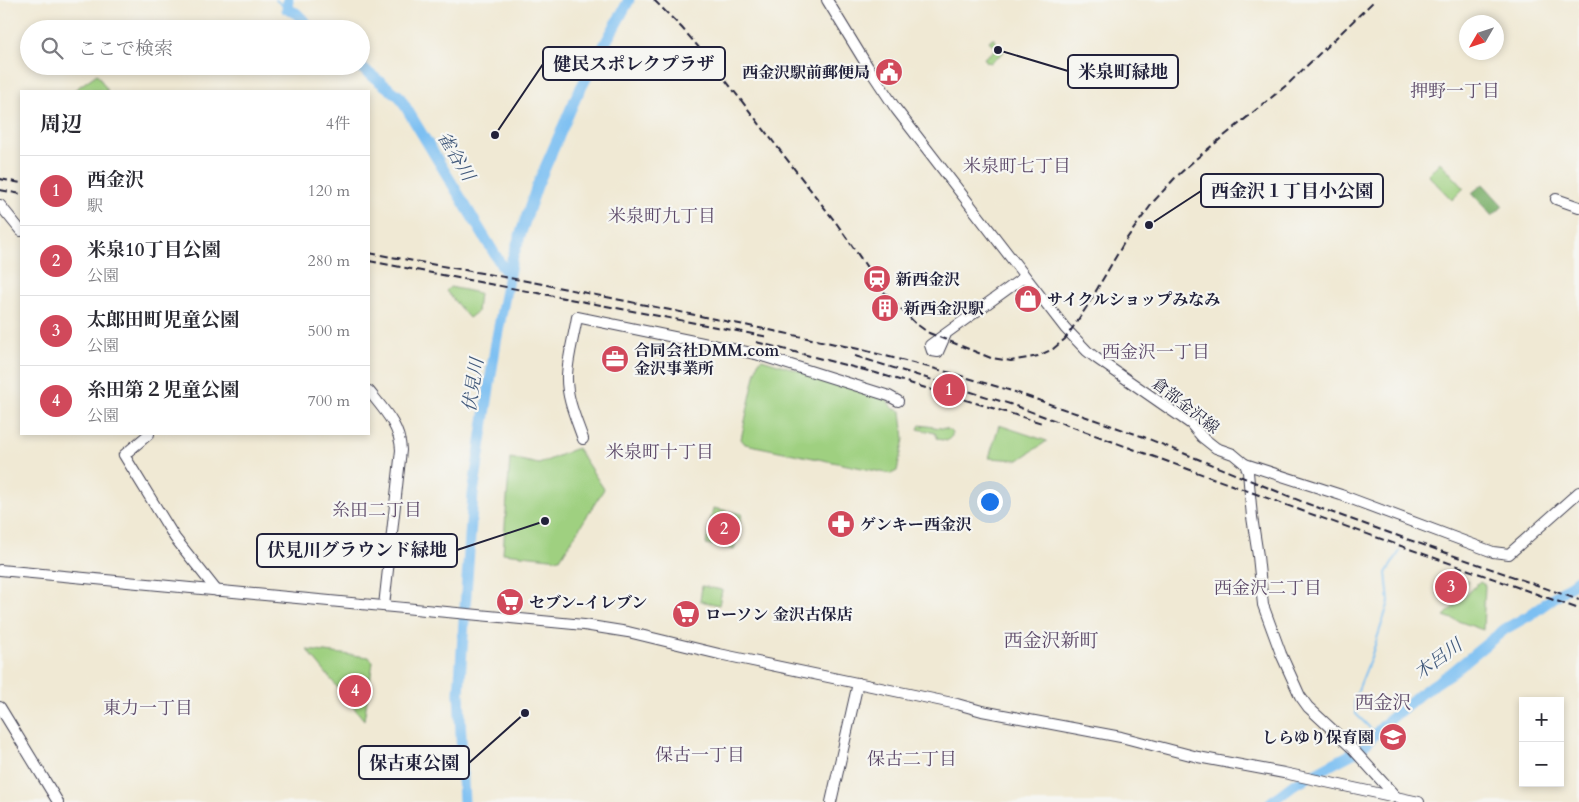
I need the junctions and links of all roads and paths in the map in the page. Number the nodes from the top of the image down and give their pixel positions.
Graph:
1 (827, 0) edge
2 (1556, 199) dead end
3 (0, 205) edge
4 (1579, 207) edge
5 (20, 230) edge
6 (1024, 277) junction
7 (946, 334) dead end
8 (370, 392) edge
9 (898, 401) dead end
10 (148, 435) edge
11 (584, 439) dead end
12 (1245, 464) junction
13 (1579, 492) edge
14 (0, 570) edge
15 (217, 591) junction
16 (384, 606) junction
17 (858, 683) junction
18 (0, 707) edge
19 (1399, 800) edge
20 (58, 802) edge
21 (831, 802) edge
22 (1419, 802) edge

1 - 6 street, 倉部金沢線
2 - 4 street
3 - 5 street
6 - 7 street
6 - 12 street, 倉部金沢線
8 - 16 street
9 - 11 street
10 - 15 street
12 - 13 street, 倉部金沢線
12 - 19 street
14 - 15 street
15 - 16 street
16 - 17 street
17 - 19 street
17 - 21 street
18 - 20 street
19 - 22 street

